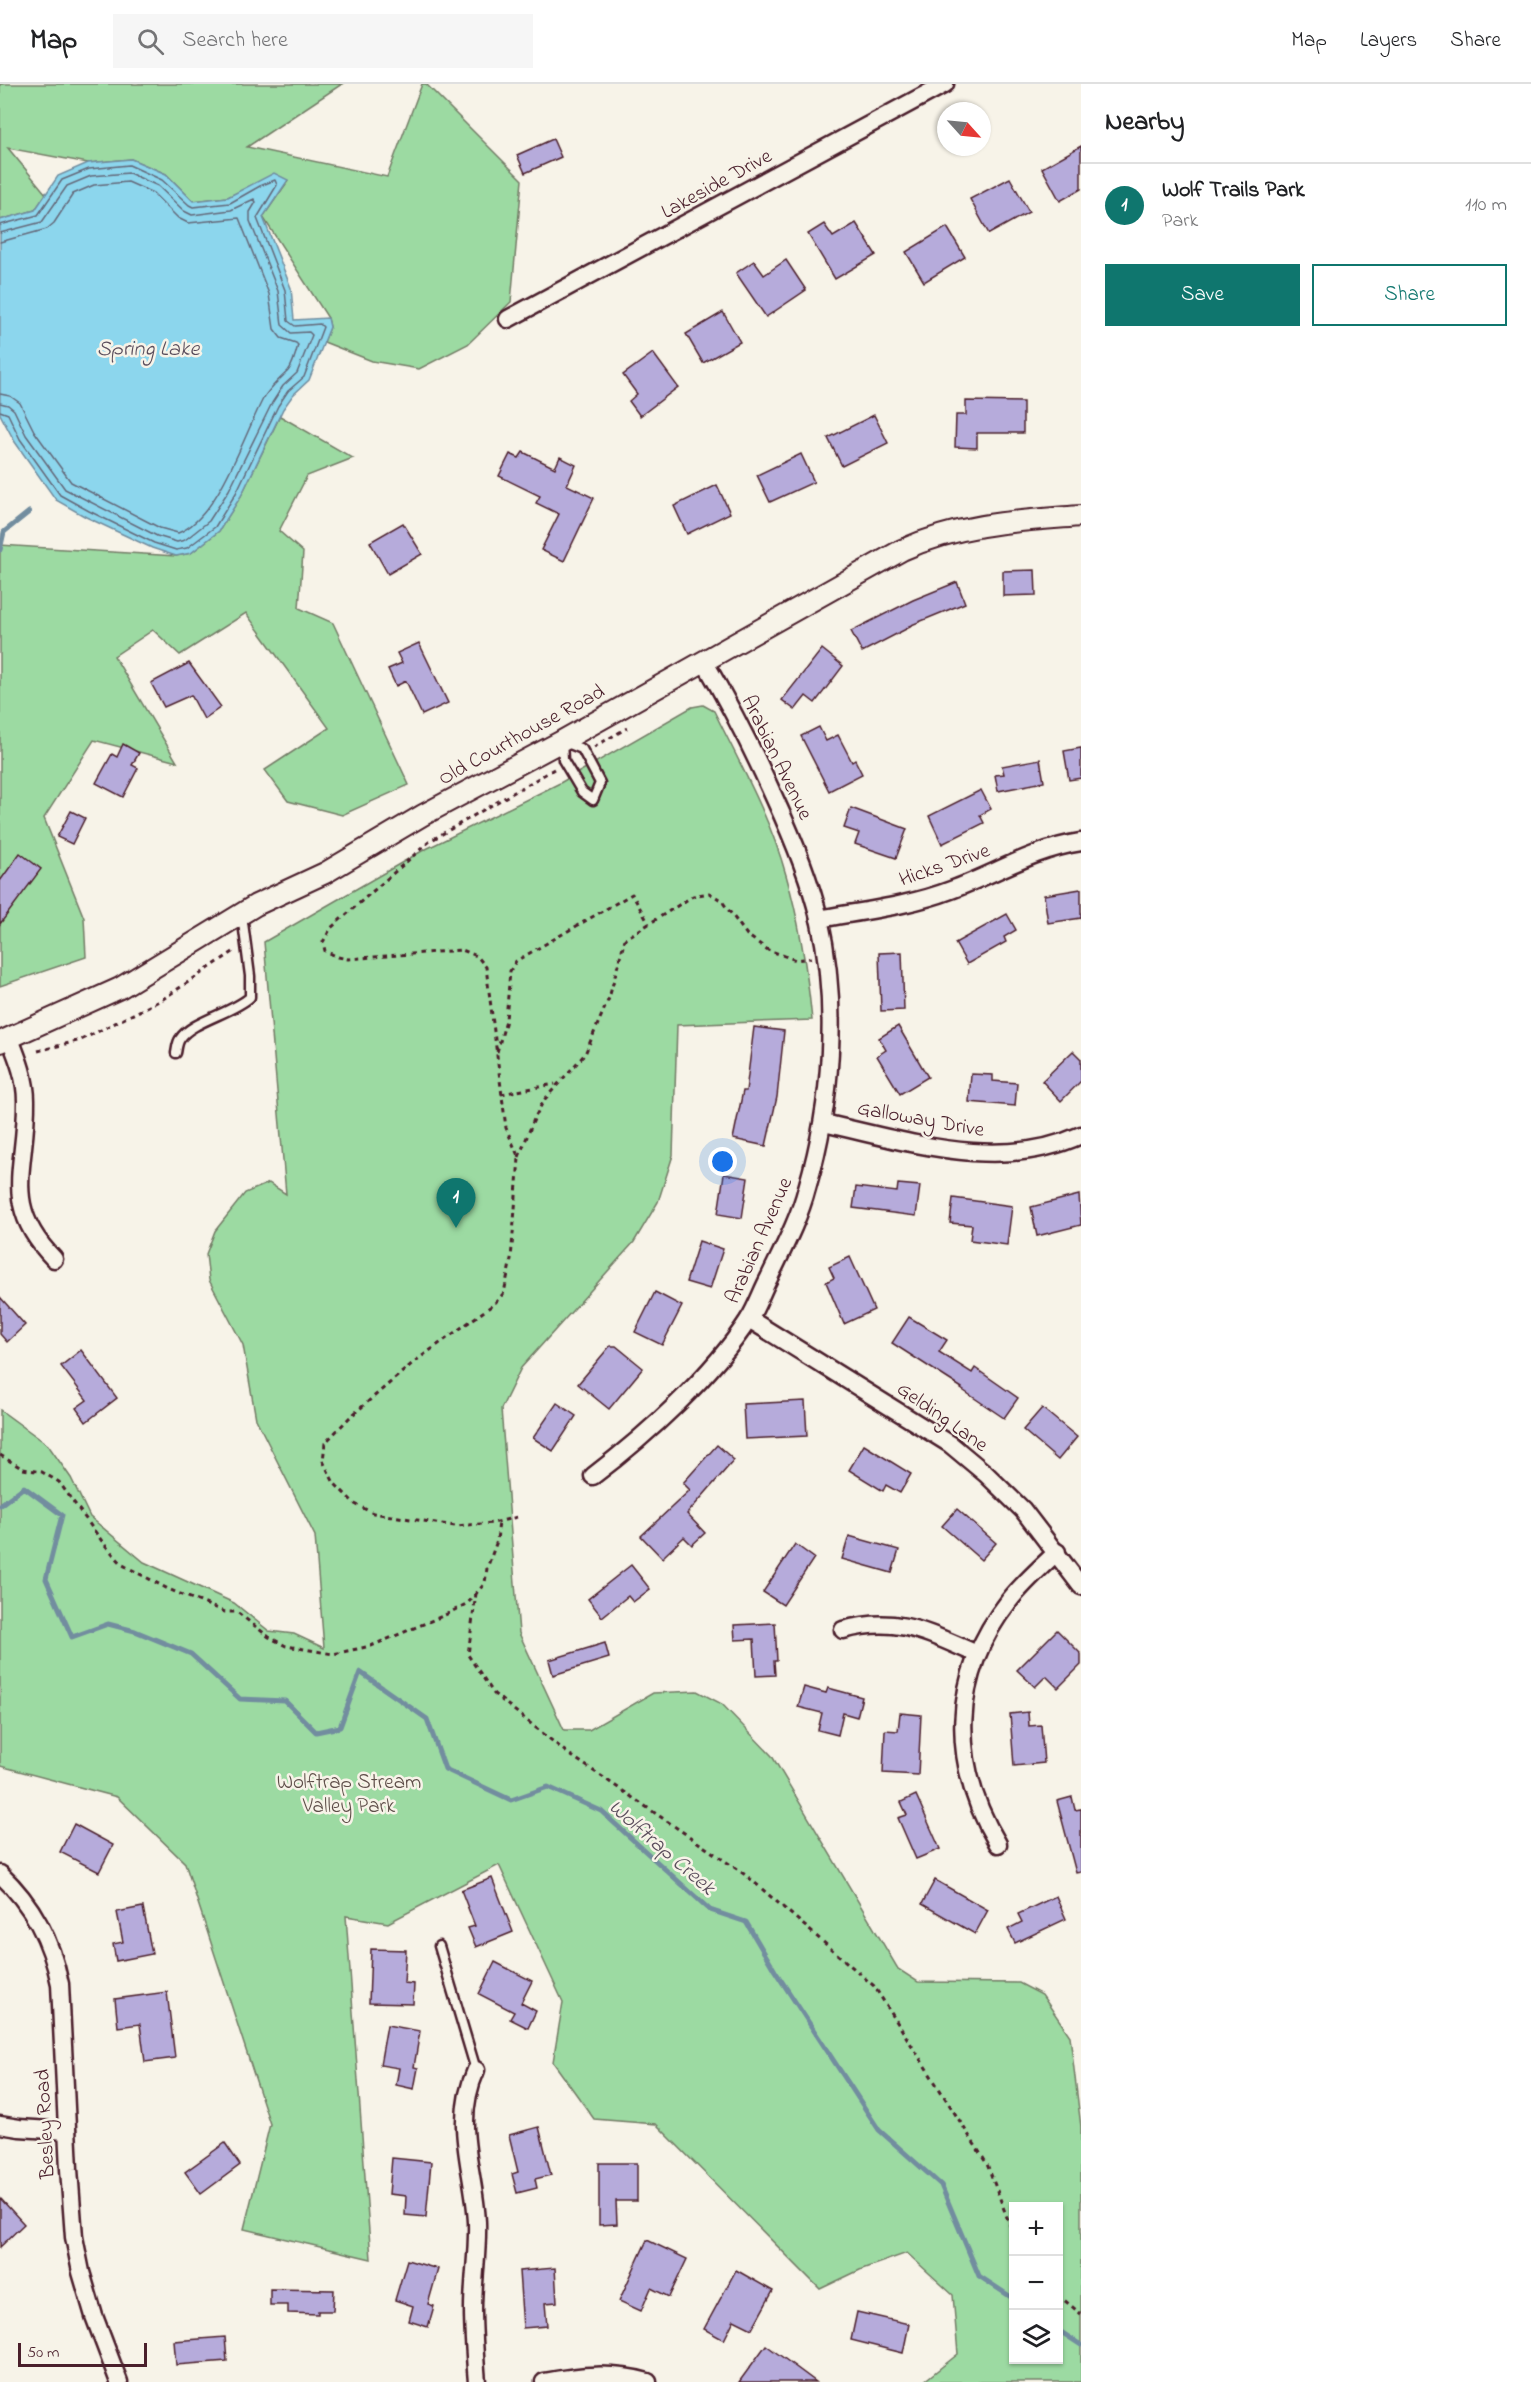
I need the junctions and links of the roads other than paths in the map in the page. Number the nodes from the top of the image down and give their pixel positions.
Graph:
1 (945, 84) edge
2 (508, 319) dead end
3 (1081, 516) edge
4 (704, 661) junction
5 (562, 741) junction
6 (1081, 842) edge
7 (242, 914) junction
8 (819, 919) junction
9 (5, 1040) edge
10 (176, 1053) dead end
11 (823, 1123) junction
12 (1081, 1135) edge
13 (54, 1259) dead end
14 (749, 1319) junction
15 (593, 1476) dead end
16 (1057, 1552) junction
17 (1081, 1586) edge
18 (843, 1630) dead end
19 (977, 1654) junction
20 (998, 1844) dead end
21 (0, 1874) edge
22 (439, 1946) dead end
23 (476, 2070) joint
24 (0, 2125) edge
25 (67, 2131) junction
26 (115, 2381) edge
27 (477, 2382) edge
28 (544, 2382) edge
29 (648, 2382) edge

1 - 2 street, Lakeside Drive
3 - 4 street, Old Courthouse Road
4 - 5 street, Old Courthouse Road
4 - 8 street, Arabian Avenue
5 - 5 lane
5 - 7 street, Old Courthouse Road
6 - 8 street, Hicks Drive
7 - 9 street, Old Courthouse Road
7 - 10 lane
8 - 11 street, Arabian Avenue
9 - 13 street
11 - 12 street, Galloway Drive
11 - 14 street, Arabian Avenue
14 - 15 street, Arabian Avenue
14 - 16 street, Gelding Lane
16 - 17 street, Gelding Lane
16 - 19 street
18 - 19 street
19 - 20 street
21 - 25 street, Besley Road
22 - 23 lane
23 - 27 street
24 - 25 street
25 - 26 street, Besley Road
28 - 29 street

